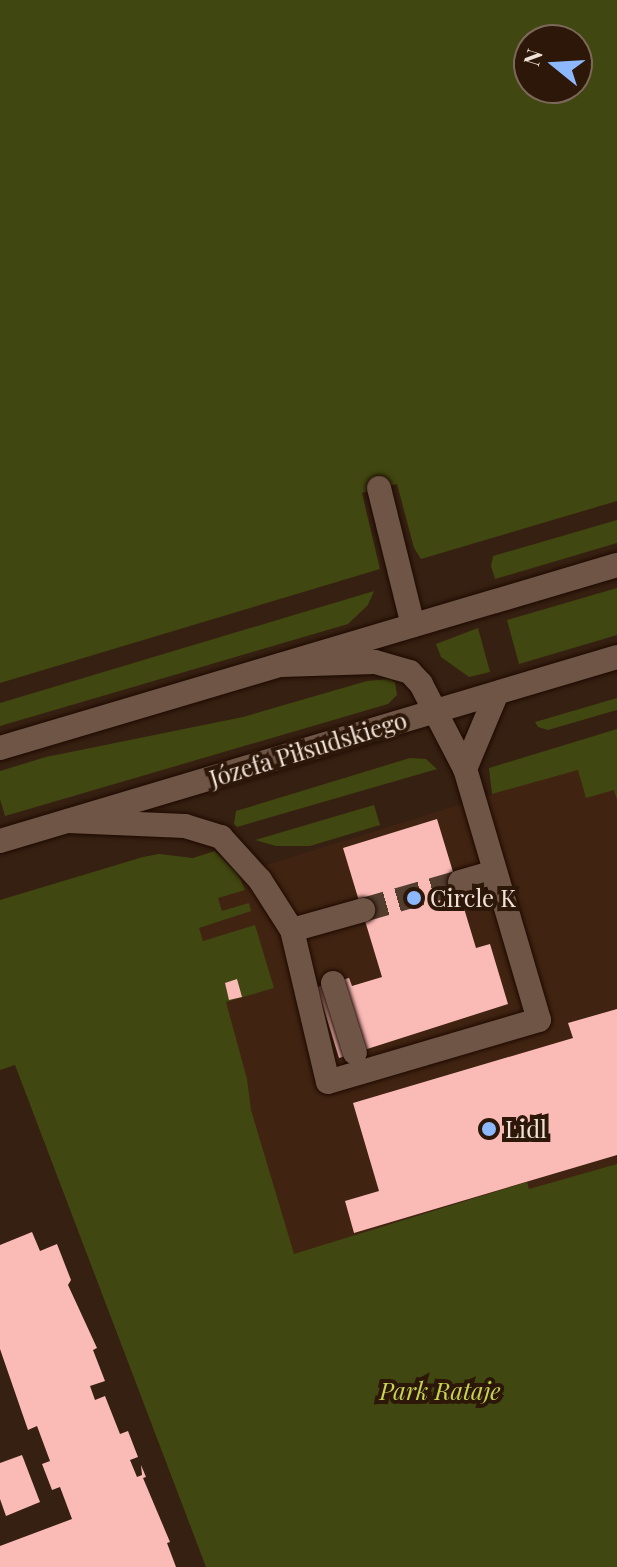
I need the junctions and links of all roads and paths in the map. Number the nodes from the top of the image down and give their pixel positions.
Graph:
1 (379, 488) dead end
2 (617, 565) edge
3 (413, 625) junction
4 (617, 657) edge
5 (281, 665) junction
6 (497, 693) junction
7 (435, 711) junction
8 (0, 748) edge
9 (465, 769) junction
10 (68, 821) junction
11 (0, 841) edge
12 (495, 872) junction
13 (460, 882) tunnel mouth
14 (363, 910) tunnel mouth
15 (292, 930) junction
16 (333, 983) dead end
17 (355, 1053) dead end

1 - 3 street
2 - 3 street
3 - 5 street
4 - 6 street, Józefa Piłsudskiego
5 - 7 street
5 - 8 street
6 - 7 street, Józefa Piłsudskiego
6 - 9 street
7 - 9 street
7 - 10 street, Józefa Piłsudskiego
9 - 12 street
10 - 11 street, Józefa Piłsudskiego
10 - 15 street
12 - 13 street
12 - 15 street
14 - 15 street
16 - 17 street

